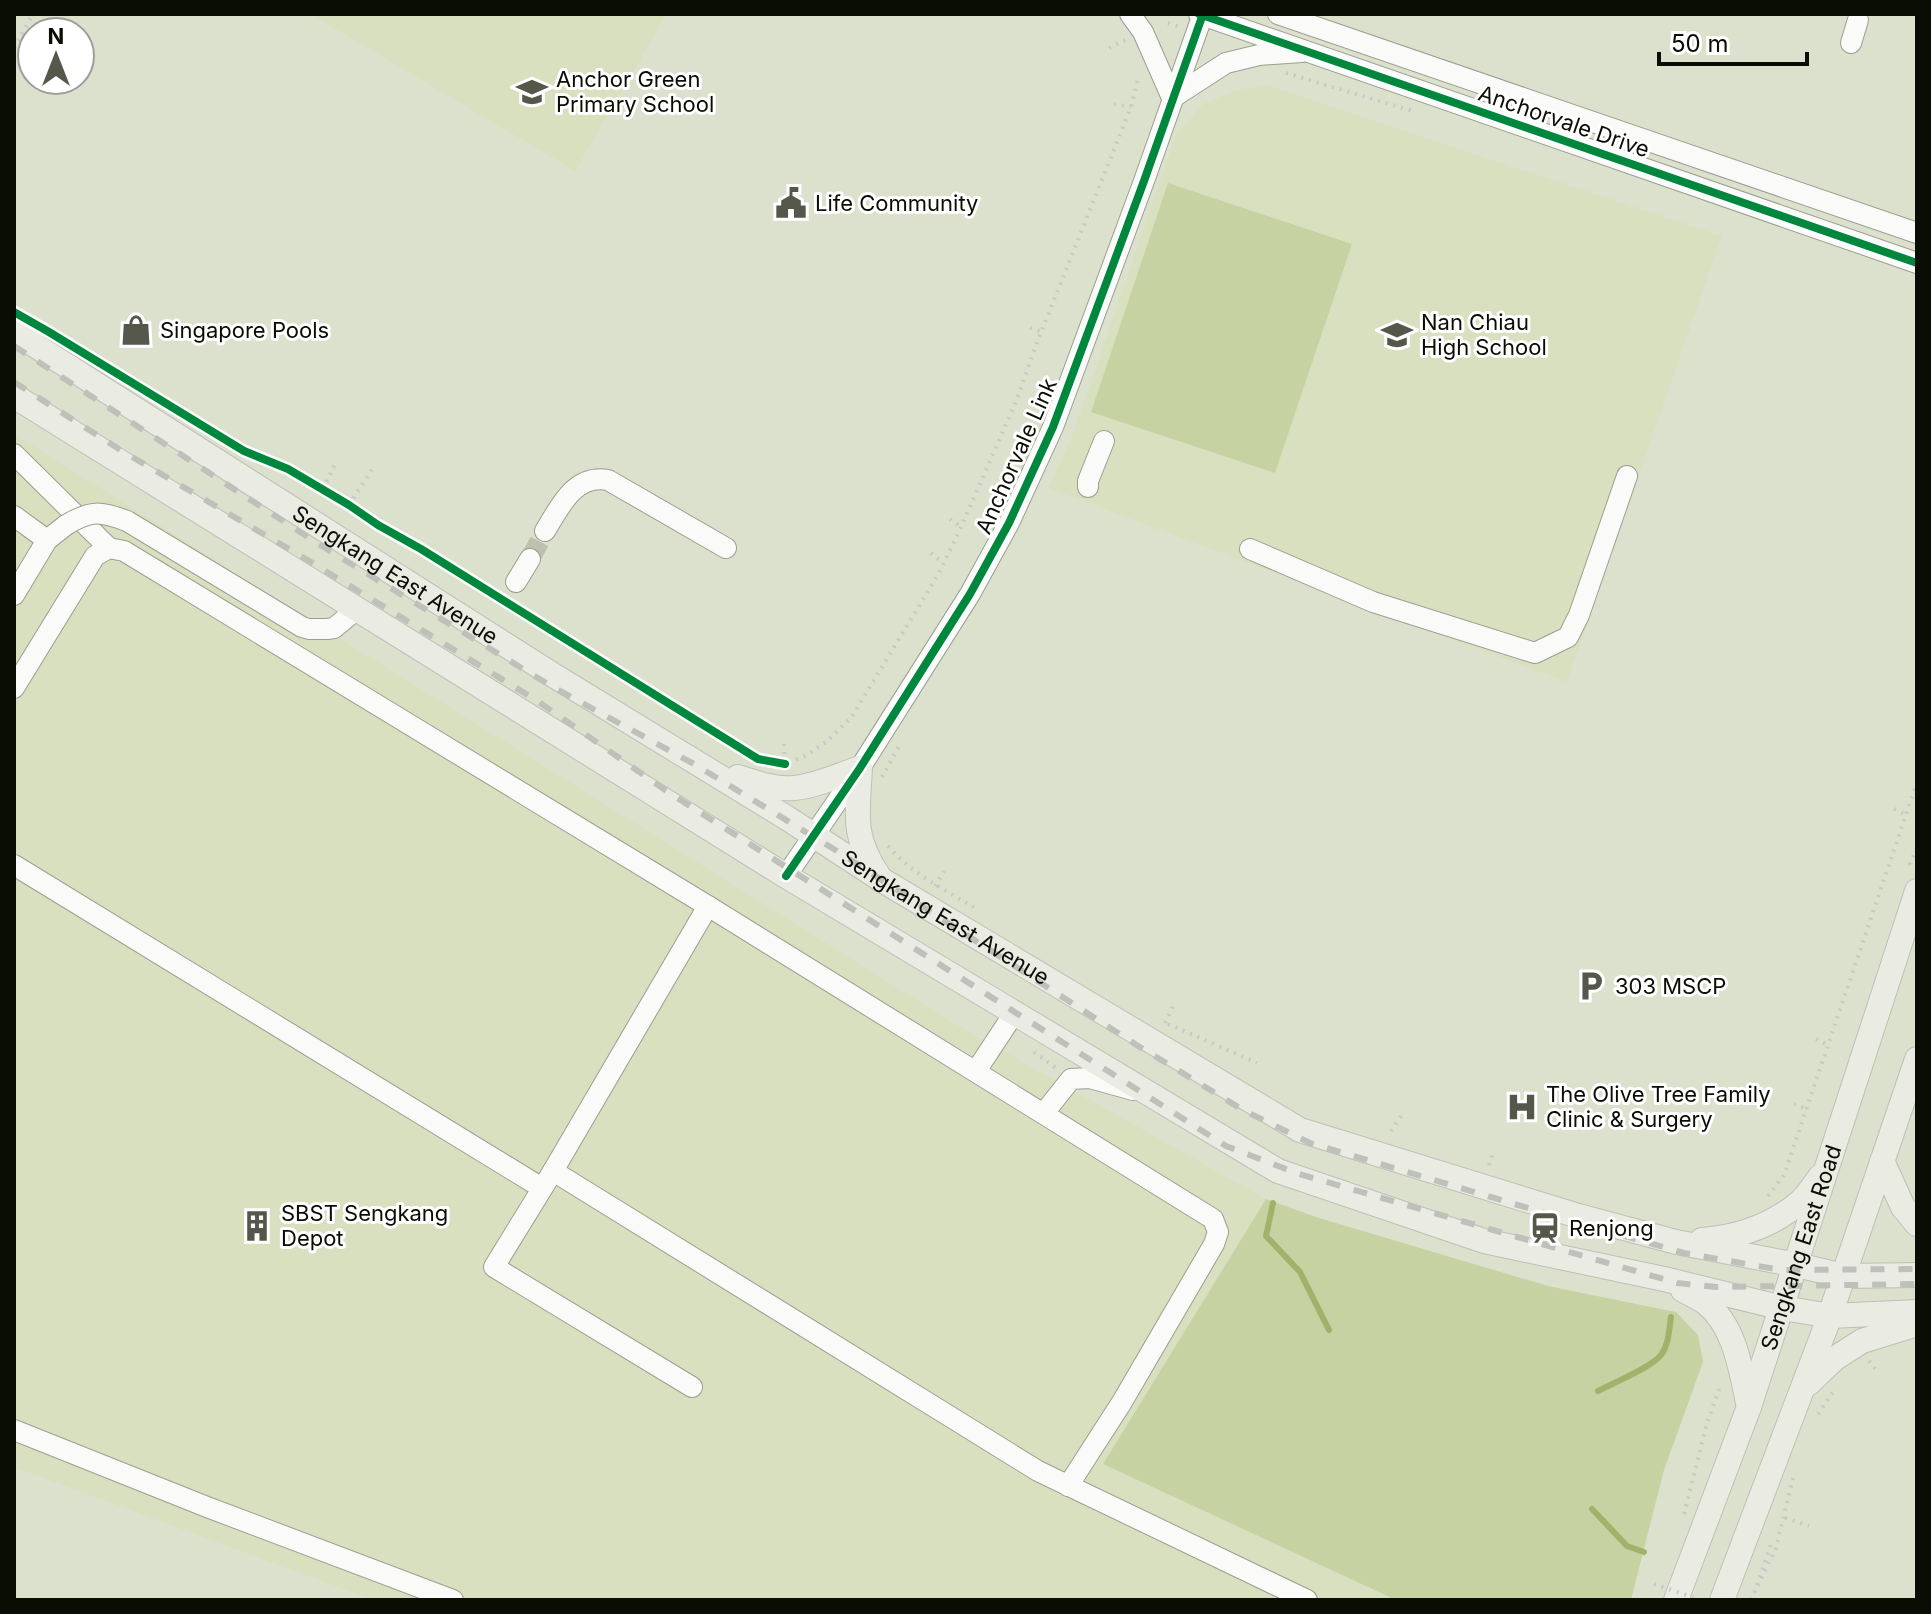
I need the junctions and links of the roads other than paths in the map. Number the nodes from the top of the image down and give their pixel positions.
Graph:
1 (1130, 14) edge
2 (1201, 14) edge
3 (1278, 14) edge
4 (1302, 19) edge
5 (1858, 20) dead end
6 (1851, 43) dead end
7 (1310, 52) junction
8 (1172, 98) junction
9 (1917, 233) edge
10 (1917, 263) edge
11 (14, 332) edge
12 (14, 396) edge
13 (1104, 441) dead end
14 (14, 454) edge
15 (1627, 476) dead end
16 (1088, 487) dead end
17 (14, 516) edge
18 (545, 531) tunnel mouth
19 (47, 540) junction
20 (109, 548) junction
21 (726, 548) dead end
22 (1250, 549) dead end
23 (530, 559) tunnel mouth
24 (516, 582) dead end
25 (14, 595) edge
26 (357, 609) junction
27 (14, 688) edge
28 (707, 768) junction
29 (871, 772) junction
30 (814, 835) junction
31 (14, 865) edge
32 (786, 876) junction
33 (882, 880) junction
34 (1917, 891) edge
35 (708, 906) junction
36 (1015, 1012) junction
37 (1917, 1059) edge
38 (976, 1071) junction
39 (1158, 1097) junction
40 (1044, 1113) junction
41 (1882, 1161) junction
42 (1829, 1166) junction
43 (547, 1179) junction
44 (1917, 1224) edge
45 (1676, 1242) junction
46 (1797, 1265) junction
47 (1917, 1275) edge
48 (1843, 1276) junction
49 (1664, 1279) junction
50 (1783, 1308) junction
51 (1917, 1312) edge
52 (1830, 1316) junction
53 (1917, 1324) edge
54 (692, 1387) dead end
55 (1802, 1389) junction
56 (1749, 1407) junction
57 (14, 1430) edge
58 (1068, 1486) junction
59 (1667, 1591) edge
60 (453, 1600) edge
61 (1307, 1600) edge
62 (1722, 1600) edge

1 - 8 street
2 - 7 street, Anchorvale Drive
2 - 8 street, Anchorvale Link
3 - 4 street, Anchorvale Drive
4 - 9 street, Anchorvale Drive
5 - 6 street
7 - 8 street
7 - 10 street, Anchorvale Drive
8 - 29 street, Anchorvale Link
11 - 28 main road, Sengkang East Avenue
12 - 26 main road, Sengkang East Avenue
13 - 16 street
14 - 20 street
15 - 22 street
17 - 19 street
18 - 21 street
19 - 25 street
19 - 26 street, bridge
20 - 27 street
20 - 35 street
23 - 24 street
26 - 32 main road, Sengkang East Avenue
28 - 29 main road
28 - 30 main road, Sengkang East Avenue
29 - 30 street, Anchorvale Link
29 - 33 main road
30 - 32 street, Anchorvale Link
30 - 33 main road, Sengkang East Avenue
31 - 43 street
32 - 36 main road, Sengkang East Avenue
33 - 45 main road, Sengkang East Avenue
34 - 42 main road, Sengkang East Road
35 - 38 street
35 - 43 street
36 - 38 street
36 - 39 main road, Sengkang East Avenue
37 - 41 main road, Sengkang East Road
38 - 40 street
39 - 40 street
39 - 49 main road, Sengkang East Avenue
40 - 58 street
41 - 44 main road
41 - 48 main road, Sengkang East Road
42 - 45 main road
42 - 46 main road, Sengkang East Road
43 - 54 street
43 - 58 street
45 - 46 main road, Sengkang East Avenue
46 - 48 main road, Sengkang East Avenue
46 - 50 main road, Sengkang East Road
47 - 48 main road, Sengkang East Avenue
48 - 52 main road, Sengkang East Road
49 - 50 main road, Sengkang East Avenue
49 - 56 main road
50 - 52 main road, Sengkang East Avenue
50 - 56 main road, Sengkang East Road
51 - 52 main road, Sengkang East Avenue
52 - 55 main road, Sengkang East Road
53 - 55 main road
55 - 62 main road, Sengkang East Road
56 - 59 main road, Sengkang East Road
57 - 60 street
58 - 61 street

